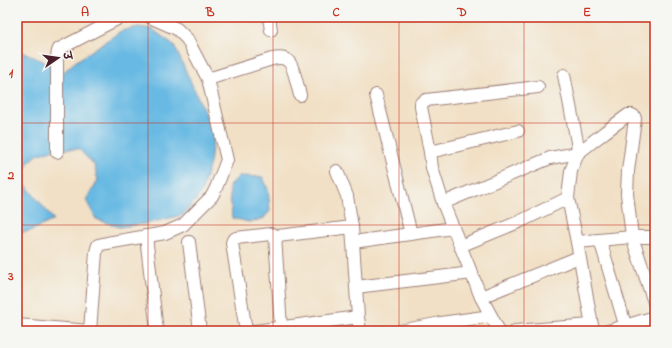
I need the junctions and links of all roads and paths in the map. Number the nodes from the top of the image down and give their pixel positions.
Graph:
1 (120, 17) edge
2 (150, 17) edge
3 (269, 17) edge
4 (271, 30) dead end
5 (564, 75) dead end
6 (208, 79) junction
7 (538, 87) dead end
8 (300, 95) dead end
9 (376, 95) dead end
10 (518, 131) dead end
11 (57, 152) dead end
12 (430, 152) junction
13 (578, 153) junction
14 (337, 171) dead end
15 (568, 198) junction
16 (443, 203) junction
17 (352, 227) junction
18 (453, 228) junction
19 (411, 234) junction
20 (146, 236) junction
21 (275, 236) junction
22 (632, 237) junction
23 (655, 237) edge
24 (600, 240) junction
25 (189, 242) dead end
26 (353, 242) junction
27 (577, 242) junction
28 (460, 246) junction
29 (579, 257) junction
30 (472, 273) junction
31 (356, 287) junction
32 (481, 297) junction
33 (655, 305) edge
34 (491, 316) junction
35 (358, 317) junction
36 (655, 317) edge
37 (17, 325) edge
38 (441, 327) edge
39 (281, 328) junction
40 (592, 328) edge
41 (626, 328) edge
42 (90, 331) edge
43 (157, 331) edge
44 (200, 331) edge
45 (246, 331) edge
46 (254, 331) edge
47 (360, 331) edge
48 (400, 331) edge
49 (499, 331) edge
50 (515, 331) edge
51 (608, 331) edge

1 - 11 street
2 - 6 street
3 - 4 street
5 - 13 street
6 - 8 street
6 - 20 street
7 - 12 street
9 - 19 street
10 - 12 street
12 - 16 street
13 - 15 street
13 - 16 street
13 - 22 street
14 - 17 street
15 - 27 street
15 - 28 street
16 - 18 street
17 - 21 street
17 - 26 street
18 - 19 street
18 - 28 street
19 - 26 street
20 - 42 street
20 - 43 street
21 - 39 street
21 - 45 street
22 - 23 street
22 - 24 street
22 - 33 street
24 - 27 street
24 - 41 street
25 - 44 street
26 - 31 street
27 - 29 street
28 - 30 street
29 - 32 street
29 - 40 street
30 - 31 street
30 - 32 street
31 - 35 street
32 - 34 street
34 - 38 street
34 - 49 street
35 - 39 street
35 - 47 street
36 - 41 street
37 - 42 street
38 - 48 street
39 - 46 street
40 - 50 street
41 - 51 street

